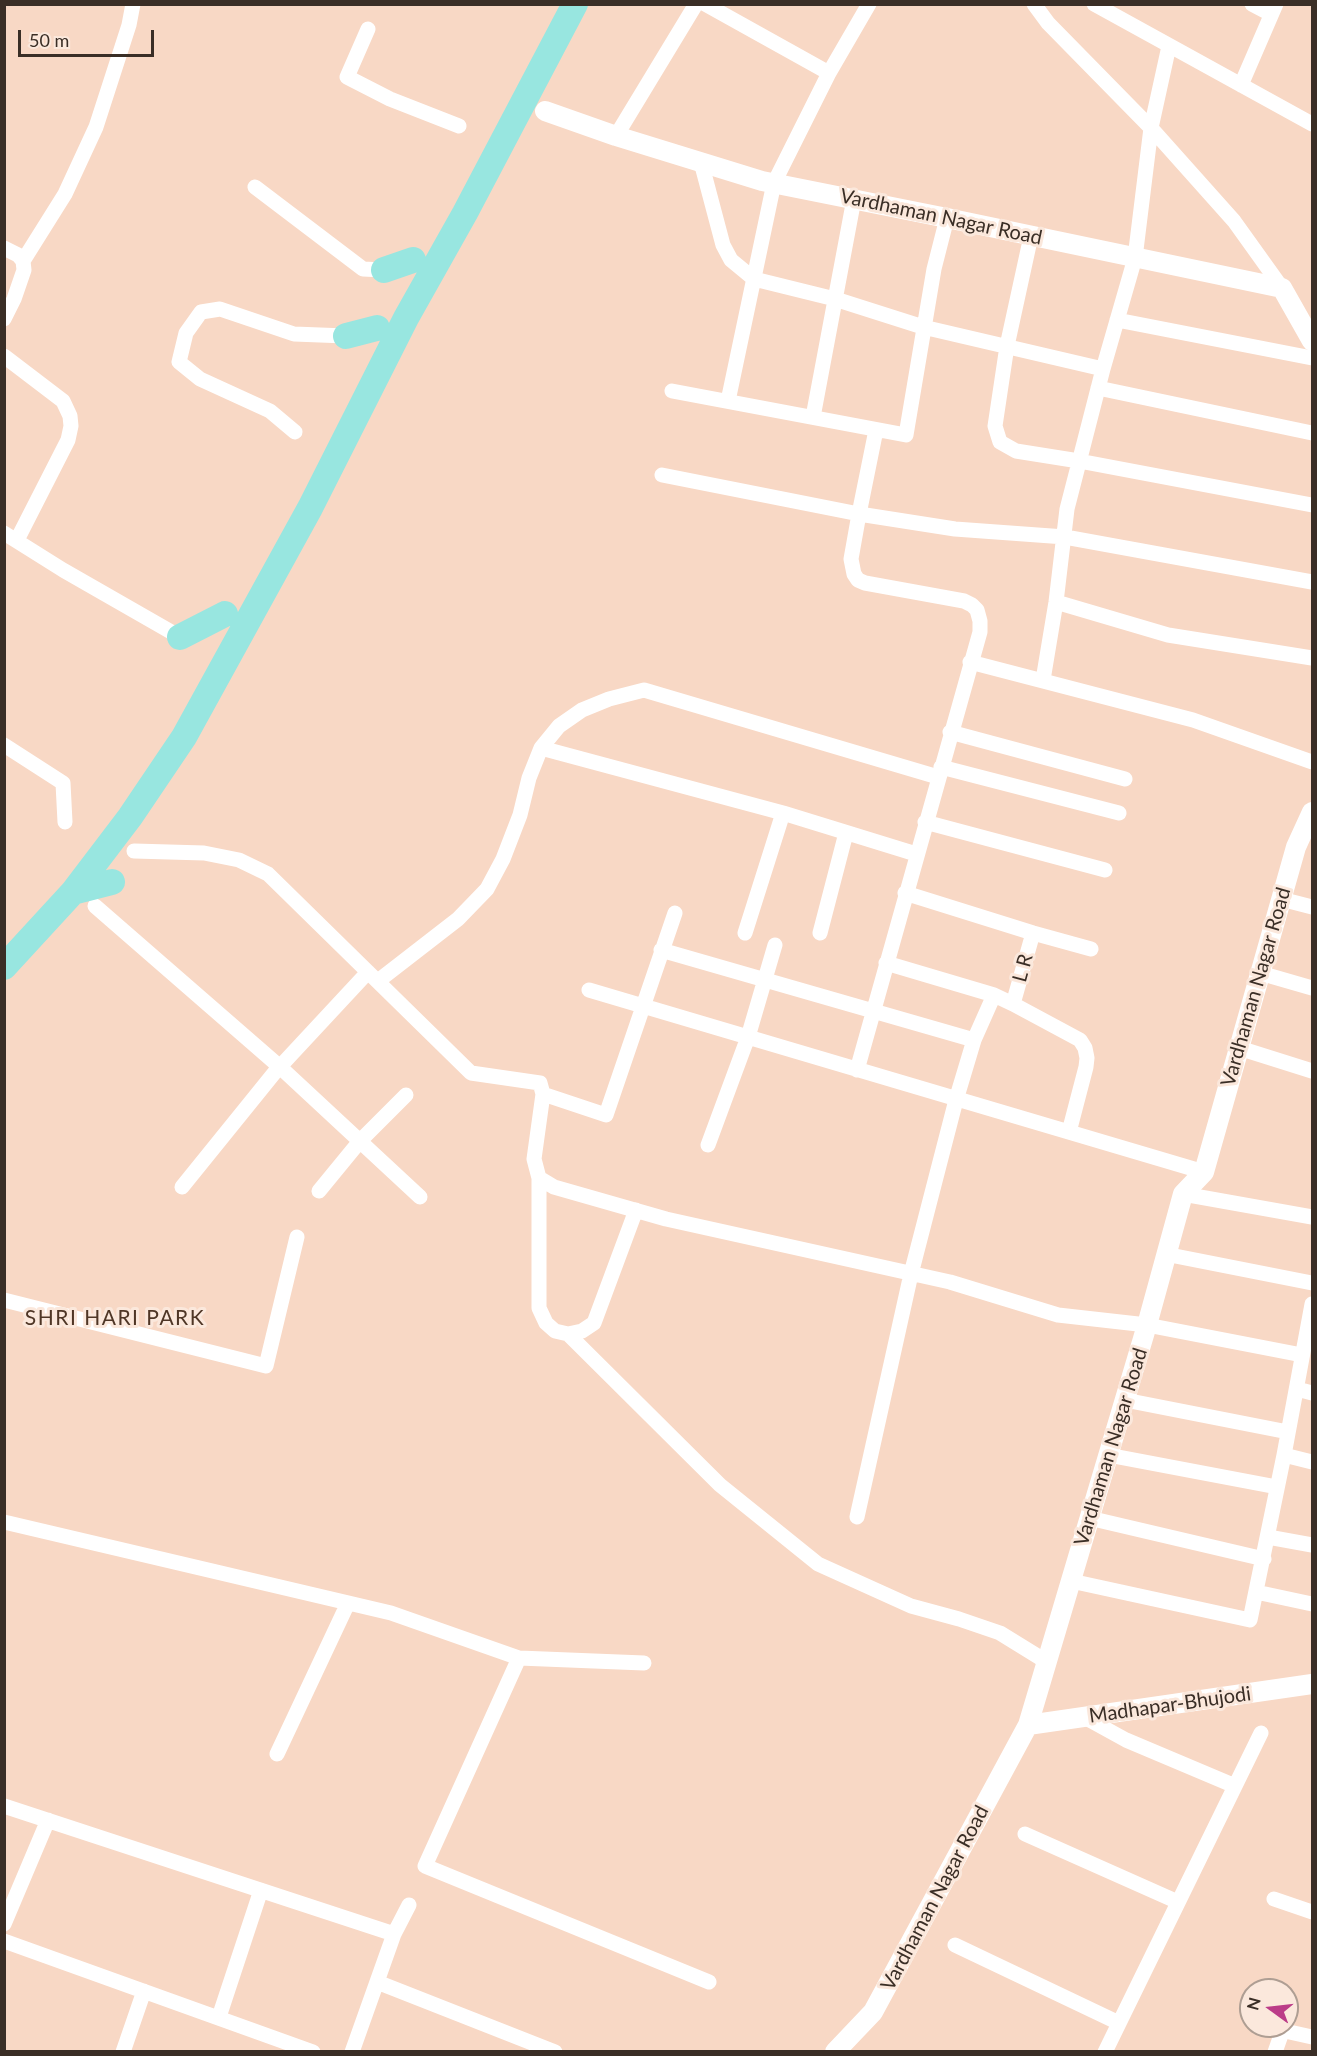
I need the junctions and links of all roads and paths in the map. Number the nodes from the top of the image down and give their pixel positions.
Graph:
1 (133, 4) edge
2 (575, 4) edge
3 (696, 4) edge
4 (705, 4) edge
5 (869, 4) edge
6 (1034, 4) edge
7 (1094, 4) edge
8 (1252, 4) edge
9 (1273, 9) edge
10 (368, 29) dead end
11 (1169, 46) junction
12 (829, 73) junction
13 (1241, 85) junction
14 (546, 111) dead end
15 (1312, 124) edge
16 (459, 126) dead end
17 (1151, 128) junction
18 (616, 136) junction
19 (701, 162) junction
20 (774, 183) junction
21 (255, 187) dead end
22 (854, 199) junction
23 (947, 218) junction
24 (1031, 236) junction
25 (4, 248) edge
26 (1135, 258) junction
27 (413, 260) dead end
28 (23, 261) junction
29 (384, 270) joint
30 (754, 279) junction
31 (1282, 288) junction
32 (836, 299) junction
33 (4, 319) edge
34 (1117, 320) junction
35 (924, 327) junction
36 (377, 328) dead end
37 (346, 336) joint
38 (1312, 341) edge
39 (1007, 346) junction
40 (4, 356) edge
41 (1312, 358) edge
42 (1103, 369) junction
43 (1098, 388) junction
44 (672, 391) dead end
45 (728, 401) junction
46 (813, 417) junction
47 (876, 430) junction
48 (295, 432) dead end
49 (1312, 433) edge
50 (1079, 461) junction
51 (662, 475) dead end
52 (1312, 505) edge
53 (859, 514) junction
54 (11, 537) edge
55 (1065, 537) junction
56 (1312, 582) edge
57 (1056, 602) junction
58 (225, 615) dead end
59 (180, 637) joint
60 (1312, 658) edge
61 (970, 662) junction
62 (1043, 681) junction
63 (950, 732) junction
64 (4, 745) edge
65 (541, 748) junction
66 (1312, 762) edge
67 (939, 772) junction
68 (1125, 779) dead end
69 (1312, 812) edge
70 (783, 813) junction
71 (1119, 813) dead end
72 (65, 822) dead end
73 (925, 822) junction
74 (846, 833) junction
75 (134, 851) dead end
76 (916, 854) junction
77 (1105, 870) dead end
78 (112, 882) dead end
79 (73, 892) junction
80 (905, 893) junction
81 (1281, 899) junction
82 (95, 906) dead end
83 (1312, 907) edge
84 (675, 913) dead end
85 (745, 933) dead end
86 (820, 933) dead end
87 (1033, 933) junction
88 (775, 945) dead end
89 (1091, 949) dead end
90 (661, 950) junction
91 (886, 963) junction
92 (4, 967) edge
93 (1260, 974) junction
94 (373, 976) junction
95 (764, 980) junction
96 (1312, 988) edge
97 (589, 990) dead end
98 (994, 996) junction
99 (1013, 1004) junction
100 (644, 1006) junction
101 (872, 1011) junction
102 (748, 1037) junction
103 (974, 1040) junction
104 (1239, 1048) junction
105 (280, 1067) junction
106 (856, 1070) junction
107 (1312, 1071) edge
108 (543, 1094) junction
109 (406, 1095) dead end
110 (956, 1100) junction
111 (1069, 1132) junction
112 (360, 1141) junction
113 (708, 1145) dead end
114 (1204, 1172) junction
115 (539, 1178) junction
116 (182, 1187) dead end
117 (319, 1191) dead end
118 (1183, 1194) junction
119 (420, 1197) dead end
120 (636, 1210) junction
121 (1312, 1217) edge
122 (297, 1237) dead end
123 (1166, 1254) junction
124 (911, 1274) junction
125 (1312, 1283) edge
126 (4, 1300) edge
127 (1312, 1304) edge
128 (1148, 1325) junction
129 (1310, 1329) edge
130 (568, 1334) junction
131 (1302, 1354) junction
132 (1297, 1389) junction
133 (1312, 1393) edge
134 (1125, 1400) junction
135 (1288, 1432) junction
136 (1108, 1455) junction
137 (1284, 1455) junction
138 (1312, 1461) edge
139 (1277, 1487) junction
140 (857, 1516) dead end
141 (1089, 1518) junction
142 (4, 1522) edge
143 (1268, 1537) junction
144 (1312, 1545) edge
145 (1264, 1559) junction
146 (1071, 1581) junction
147 (1256, 1592) junction
148 (348, 1603) junction
149 (1312, 1604) edge
150 (519, 1658) junction
151 (1047, 1662) junction
152 (644, 1663) dead end
153 (1312, 1684) edge
154 (1086, 1718) junction
155 (1028, 1725) junction
156 (1261, 1733) dead end
157 (277, 1754) dead end
158 (1235, 1786) junction
159 (4, 1806) edge
160 (48, 1820) junction
161 (1025, 1834) dead end
162 (261, 1890) junction
163 (1274, 1899) dead end
164 (1178, 1902) junction
165 (409, 1905) dead end
166 (1312, 1912) edge
167 (4, 1924) edge
168 (394, 1934) junction
169 (4, 1941) edge
170 (955, 1945) dead end
171 (377, 1982) junction
172 (709, 1982) dead end
173 (144, 1991) junction
174 (219, 2017) junction
175 (1119, 2023) junction
176 (1312, 2037) edge
177 (123, 2052) edge
178 (313, 2052) edge
179 (352, 2052) edge
180 (555, 2052) edge
181 (835, 2052) edge
182 (1105, 2052) edge
183 (1275, 2052) edge

1 - 28 street
2 - 79 highway
3 - 18 street
4 - 12 street
5 - 12 street
6 - 17 street
7 - 11 street
8 - 9 street
9 - 13 street
10 - 16 street
11 - 13 street
11 - 17 street
12 - 20 street
13 - 15 street
14 - 18 street, Vardhaman Nagar Road
17 - 26 street
17 - 31 street
18 - 19 street, Vardhaman Nagar Road
19 - 20 street, Vardhaman Nagar Road
19 - 30 street
20 - 22 street, Vardhaman Nagar Road
20 - 30 street
21 - 29 street
22 - 23 street, Vardhaman Nagar Road
22 - 32 street
23 - 24 street, Vardhaman Nagar Road
23 - 35 street
24 - 26 street, Vardhaman Nagar Road
24 - 39 street
25 - 28 street
26 - 31 street, Vardhaman Nagar Road
26 - 34 street
27 - 29 highway
28 - 33 street
30 - 32 street
30 - 45 street
31 - 38 street
32 - 35 street
32 - 46 street
34 - 41 street
34 - 42 street
35 - 39 street
35 - 47 street
36 - 37 highway
37 - 48 street
39 - 42 street
39 - 50 street
40 - 54 street
42 - 43 street
43 - 49 street
43 - 50 street
44 - 45 street
45 - 46 street
46 - 47 street
47 - 53 street
50 - 52 street
50 - 55 street
51 - 53 street
53 - 55 street
53 - 61 street
54 - 59 street
55 - 56 street
55 - 57 street
57 - 60 street
57 - 62 street
58 - 59 highway
61 - 62 street
61 - 63 street
62 - 66 street
63 - 67 street
63 - 68 street
64 - 72 street
65 - 67 street
65 - 70 street
65 - 94 street
67 - 71 street
67 - 73 street
69 - 81 street, Vardhaman Nagar Road
70 - 74 street
70 - 85 street
73 - 76 street
73 - 77 street
74 - 76 street
74 - 86 street
75 - 94 street
76 - 80 street
78 - 79 highway
79 - 92 highway
80 - 87 street
80 - 91 street
81 - 83 street
81 - 93 street, Vardhaman Nagar Road
82 - 105 street
84 - 90 street
87 - 89 street
87 - 99 street, L R
88 - 95 street
90 - 95 street
90 - 100 street
91 - 98 street
91 - 101 street
93 - 96 street
93 - 104 street, Vardhaman Nagar Road
94 - 105 street
94 - 108 street
95 - 101 street
95 - 102 street
97 - 100 street
98 - 99 street
98 - 103 street
99 - 111 street
100 - 102 street
100 - 108 street
101 - 103 street
101 - 106 street
102 - 106 street
102 - 113 street
103 - 110 street
104 - 107 street
104 - 114 street, Vardhaman Nagar Road
105 - 112 street
105 - 116 street
106 - 110 street
108 - 115 street
109 - 112 street
110 - 111 street
110 - 124 street
111 - 114 street
112 - 117 street
112 - 119 street
114 - 118 street, Vardhaman Nagar Road
115 - 120 street
115 - 130 street
118 - 121 street
118 - 123 street, Vardhaman Nagar Road
120 - 124 street
120 - 130 street
122 - 126 street
123 - 125 street
123 - 128 street, Vardhaman Nagar Road
124 - 128 street
124 - 140 street
127 - 129 street
128 - 131 street
128 - 134 street, Vardhaman Nagar Road
129 - 131 street
130 - 151 street
131 - 132 street
132 - 133 street
132 - 135 street
134 - 135 street
134 - 136 street, Vardhaman Nagar Road
135 - 137 street
136 - 139 street
136 - 141 street, Vardhaman Nagar Road
137 - 138 street
137 - 139 street
139 - 143 street
141 - 145 street
141 - 146 street, Vardhaman Nagar Road
142 - 148 street
143 - 144 street
143 - 145 street
145 - 147 street
146 - 147 street
146 - 151 street, Vardhaman Nagar Road
147 - 149 street
148 - 150 street
148 - 157 street
150 - 152 street
150 - 172 street
151 - 155 street, Vardhaman Nagar Road
153 - 154 street, Madhapar-Bhujodi
154 - 155 street, Madhapar-Bhujodi
154 - 158 street
155 - 181 street, Vardhaman Nagar Road
156 - 158 street
158 - 164 street
159 - 160 street
160 - 162 street
160 - 167 street
161 - 164 street
162 - 168 street
162 - 174 street
163 - 166 street
164 - 175 street
165 - 168 street
168 - 171 street
169 - 173 street
170 - 175 street
171 - 179 street
171 - 180 street
173 - 174 street
173 - 177 street
174 - 178 street
175 - 182 street
176 - 183 street

